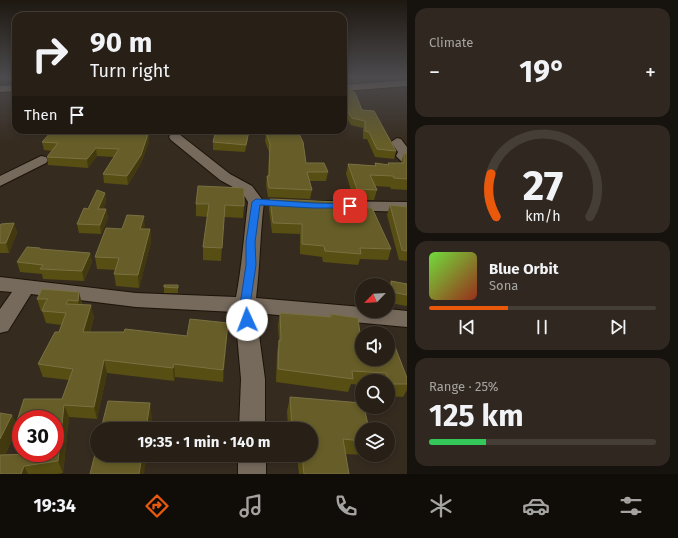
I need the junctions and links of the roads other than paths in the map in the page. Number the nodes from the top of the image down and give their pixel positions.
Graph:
1 (175, 137) dead end
2 (398, 142) dead end
3 (407, 159) edge
4 (41, 160) dead end
5 (0, 182) edge
6 (306, 205) edge
7 (407, 207) edge
8 (0, 284) edge
9 (26, 286) junction
10 (245, 305) junction
11 (407, 319) edge
12 (0, 325) edge
13 (252, 422) edge
14 (252, 462) edge
15 (252, 474) edge

1 - 10 street
2 - 3 street
4 - 5 street
6 - 7 street
8 - 9 street
9 - 10 street
9 - 12 street
10 - 11 street
10 - 13 street
14 - 15 street

